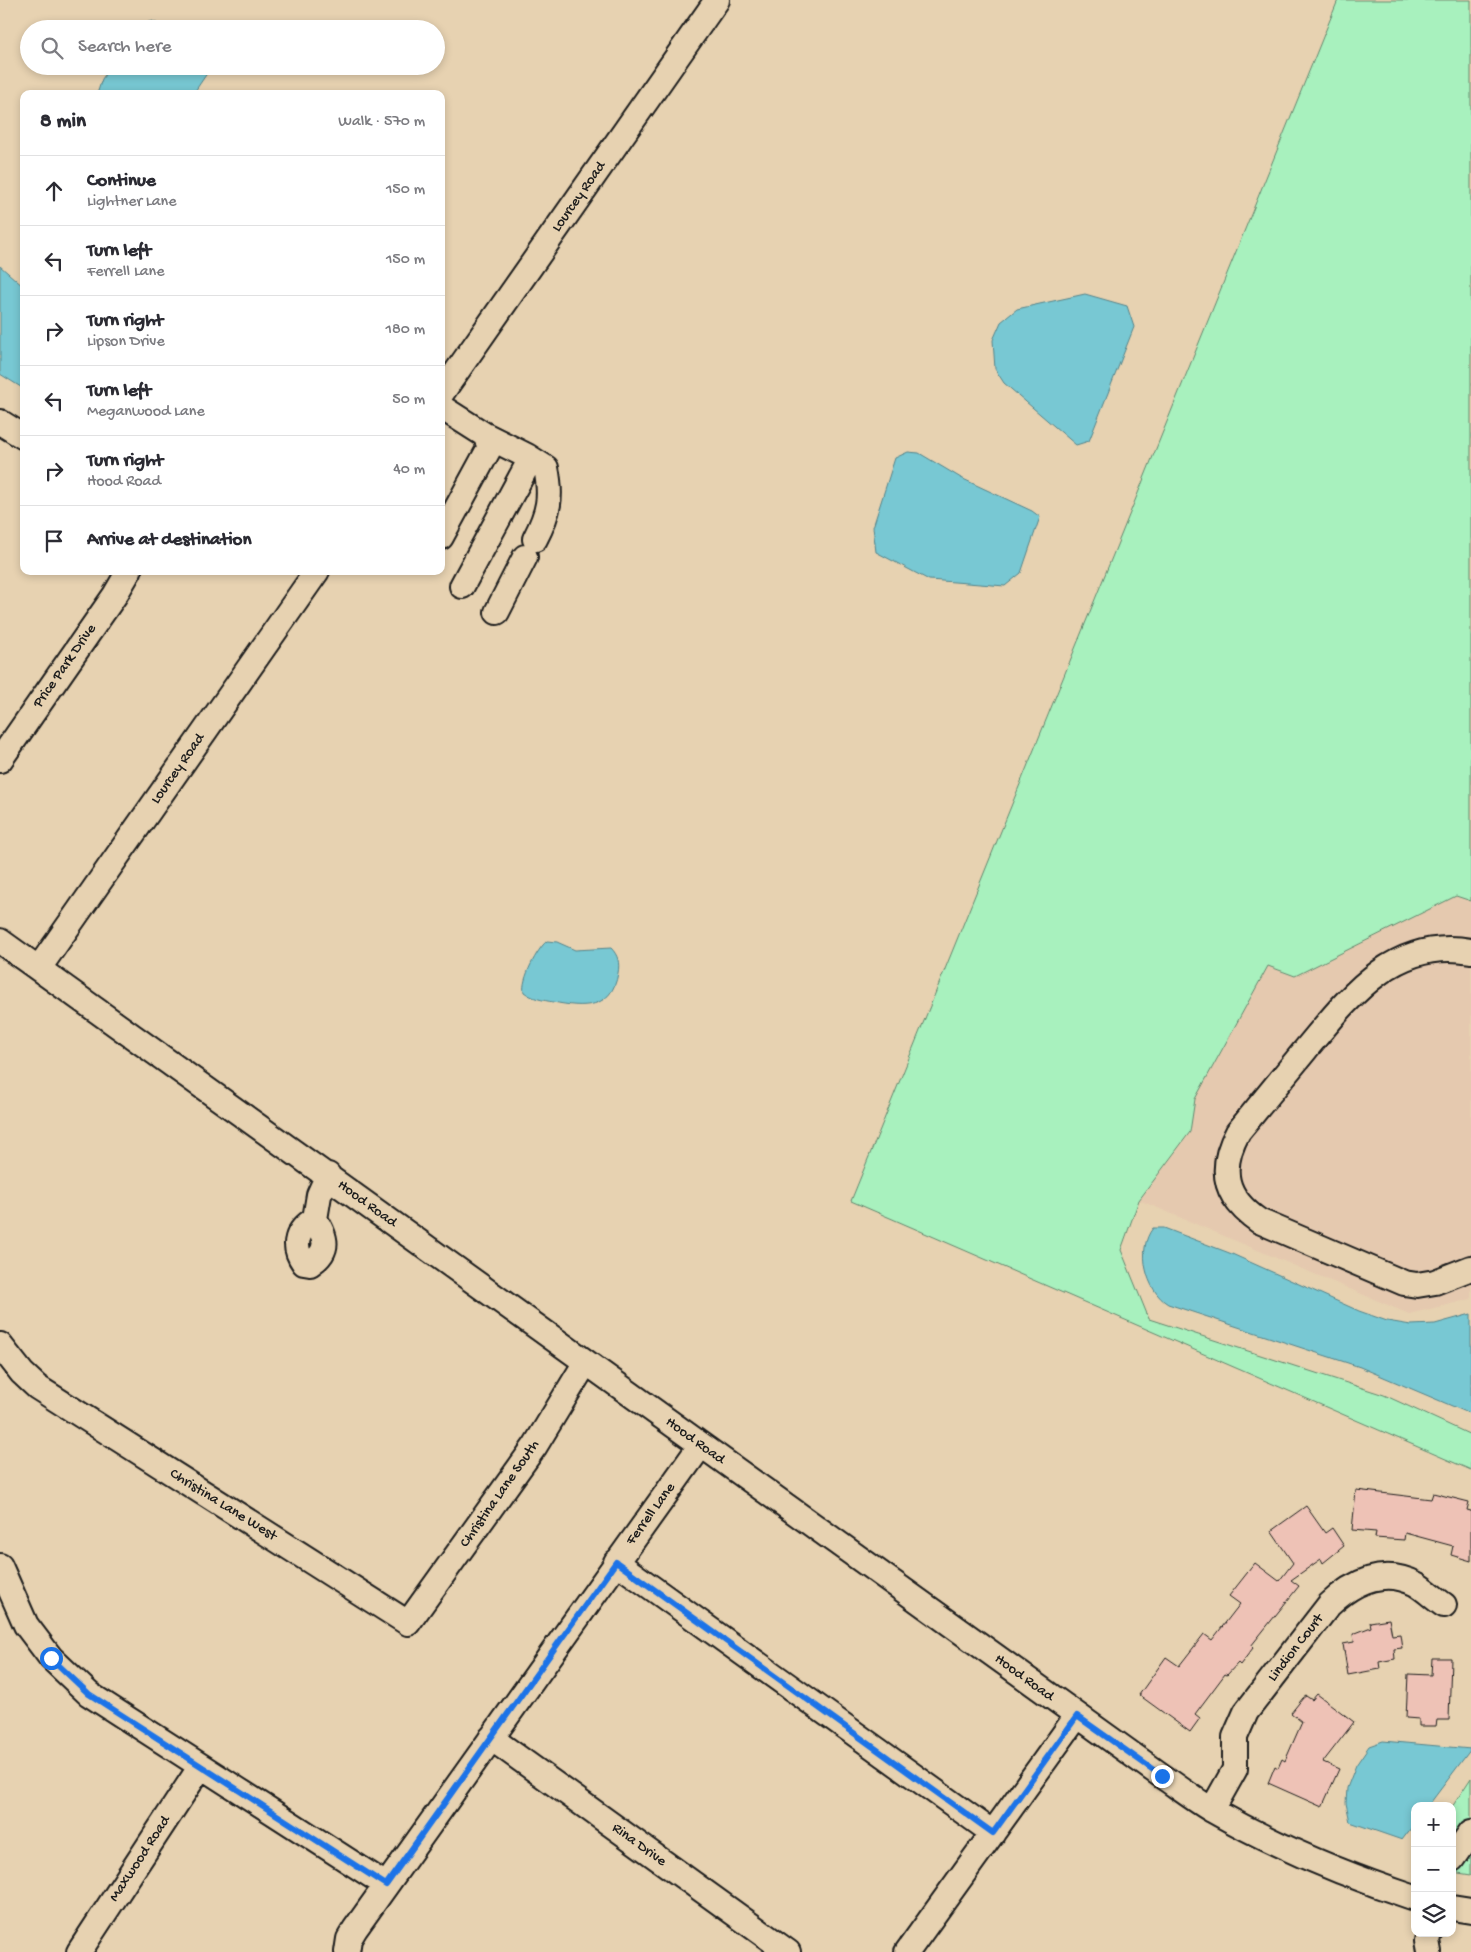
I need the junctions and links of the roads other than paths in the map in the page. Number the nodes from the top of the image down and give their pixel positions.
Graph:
1 (717, 0) edge
2 (445, 388) edge
3 (445, 410) edge
4 (0, 422) edge
5 (20, 434) edge
6 (485, 435) junction
7 (527, 456) junction
8 (445, 530) edge
9 (127, 575) edge
10 (314, 575) edge
11 (462, 586) dead end
12 (497, 612) dead end
13 (0, 760) edge
14 (0, 941) edge
15 (1471, 951) edge
16 (39, 968) junction
17 (328, 1176) junction
18 (315, 1219) dead end
19 (1471, 1268) edge
20 (0, 1345) edge
21 (586, 1362) junction
22 (701, 1445) junction
23 (616, 1562) junction
24 (0, 1566) edge
25 (1444, 1605) dead end
26 (408, 1623) joint
27 (1077, 1716) junction
28 (490, 1738) junction
29 (201, 1766) junction
30 (1212, 1810) junction
31 (993, 1833) junction
32 (386, 1885) junction
33 (1411, 1897) edge
34 (1456, 1909) edge
35 (1471, 1911) edge
36 (1428, 1937) edge
37 (79, 1952) edge
38 (347, 1952) edge
39 (788, 1952) edge
40 (907, 1952) edge
41 (1429, 1952) edge

1 - 2 street, Lourcey Road
3 - 6 street
4 - 5 street
6 - 7 street
6 - 8 street
7 - 11 street
7 - 12 street
9 - 13 street, Price Park Drive
10 - 16 street, Lourcey Road
14 - 16 street, Hood Road
15 - 19 street
16 - 17 street, Hood Road
17 - 18 street
17 - 21 street, Hood Road
20 - 26 street, Christina Lane West
21 - 22 street, Hood Road
21 - 26 street, Christina Lane South
22 - 23 street, Ferrell Lane
22 - 27 street, Hood Road
23 - 28 street, Ferrell Lane
23 - 31 street
24 - 29 street
25 - 30 street, Lindion Court
27 - 30 street, Hood Road
27 - 31 street
28 - 32 street, Ferrell Lane
28 - 39 street, Rina Drive
29 - 32 street
29 - 37 street, Maxwood Road
30 - 33 street, Hood Road
31 - 40 street
32 - 38 street, Ferrell Lane
34 - 35 street
36 - 41 street

